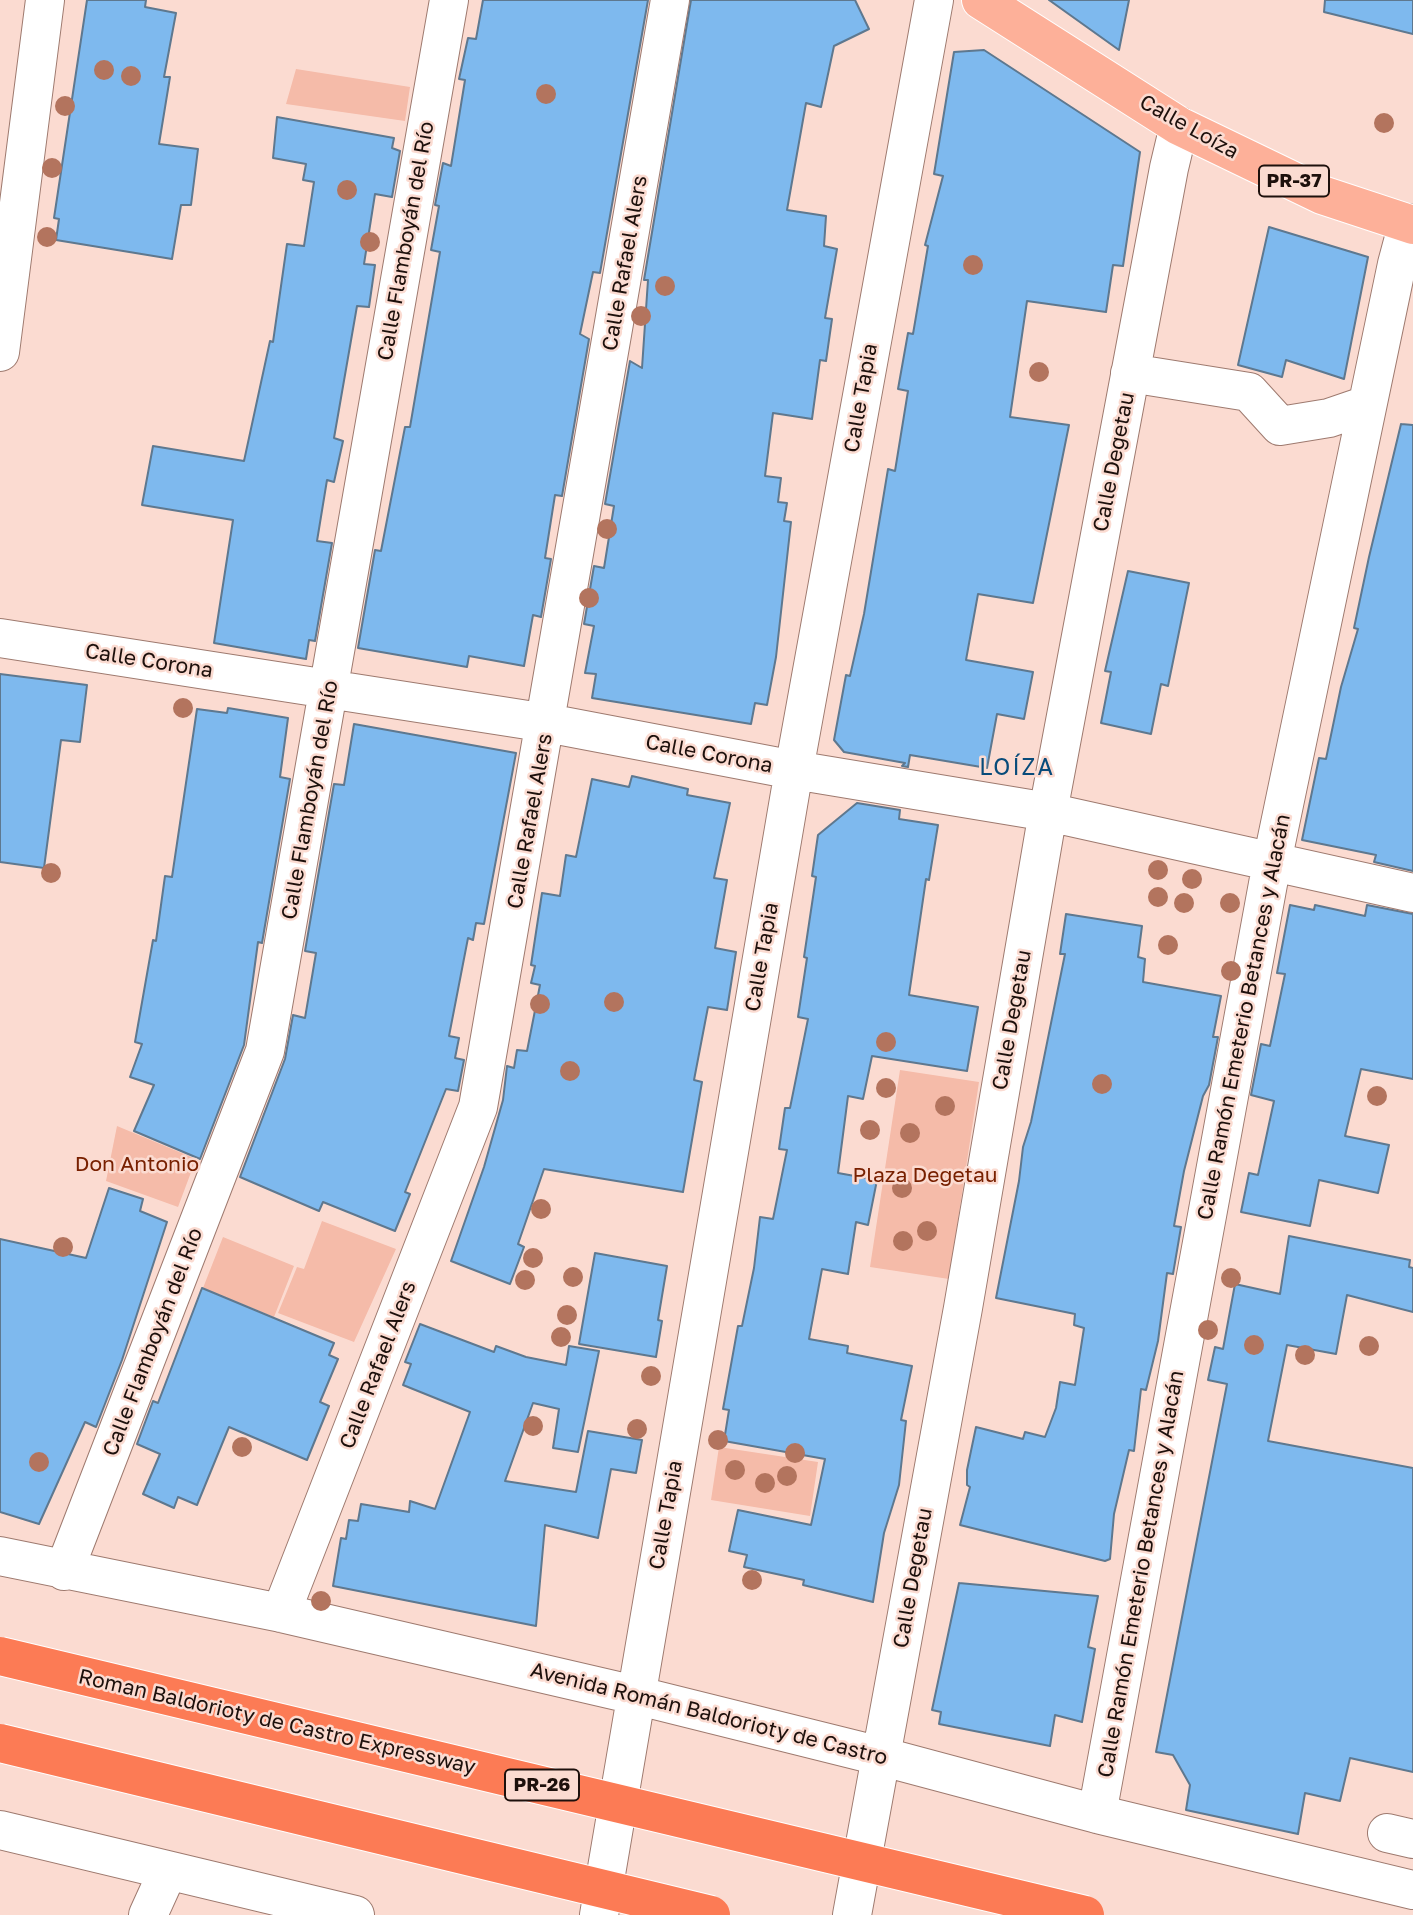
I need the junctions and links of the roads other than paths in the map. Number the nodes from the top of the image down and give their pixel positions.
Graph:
1 (45, 0) edge
2 (449, 0) edge
3 (670, 0) edge
4 (934, 0) edge
5 (981, 0) edge
6 (1180, 126) junction
7 (1411, 224) edge
8 (5, 271) edge
9 (0, 352) edge
10 (1130, 373) junction
11 (1367, 405) junction
12 (0, 638) edge
13 (330, 688) junction
14 (547, 723) junction
15 (794, 770) junction
16 (1048, 812) junction
17 (1272, 862) junction
18 (1413, 893) edge
19 (0, 1556) edge
20 (64, 1571) junction
21 (281, 1613) junction
22 (0, 1656) edge
23 (635, 1695) junction
24 (0, 1743) edge
25 (880, 1755) junction
26 (1097, 1814) junction
27 (0, 1830) edge
28 (168, 1871) junction
29 (1413, 1891) edge
30 (148, 1915) edge
31 (355, 1915) edge
32 (599, 1915) edge
33 (711, 1915) edge
34 (852, 1915) edge
35 (1085, 1915) edge

1 - 8 street
2 - 13 street, Calle Flamboyán del Río
3 - 14 street, Calle Rafael Alers
4 - 15 street, Calle Tapia
5 - 6 main road, Calle Loíza / PR-37
6 - 7 main road, Calle Loíza / PR-37
6 - 10 street, Calle Degetau
7 - 11 street, Calle Ramón Emeterio Betances y Alacán
8 - 9 street
10 - 11 street
10 - 16 street, Calle Degetau
11 - 17 street, Calle Ramón Emeterio Betances y Alacán
12 - 13 street, Calle Corona
13 - 14 street, Calle Corona
13 - 20 street, Calle Flamboyán del Río
14 - 15 street, Calle Corona
14 - 21 street, Calle Rafael Alers
15 - 16 street, Calle Corona
15 - 23 street, Calle Tapia
16 - 17 street, Calle Corona
16 - 25 street, Calle Degetau
17 - 18 street, Calle Corona
17 - 26 street, Calle Ramón Emeterio Betances y Alacán
19 - 20 street, Avenida Román Baldorioty de Castro
20 - 21 street, Avenida Román Baldorioty de Castro
21 - 23 street, Avenida Román Baldorioty de Castro
22 - 35 highway, Roman Baldorioty de Castro Expressway / PR-26, bridge
23 - 25 street, Avenida Román Baldorioty de Castro
23 - 32 street, Calle Tapia
24 - 33 highway, bridge
25 - 26 street, Avenida Román Baldorioty de Castro
25 - 34 street, Calle Degetau
26 - 29 street, Avenida Román Baldorioty de Castro
27 - 28 street
28 - 30 street
28 - 31 street

